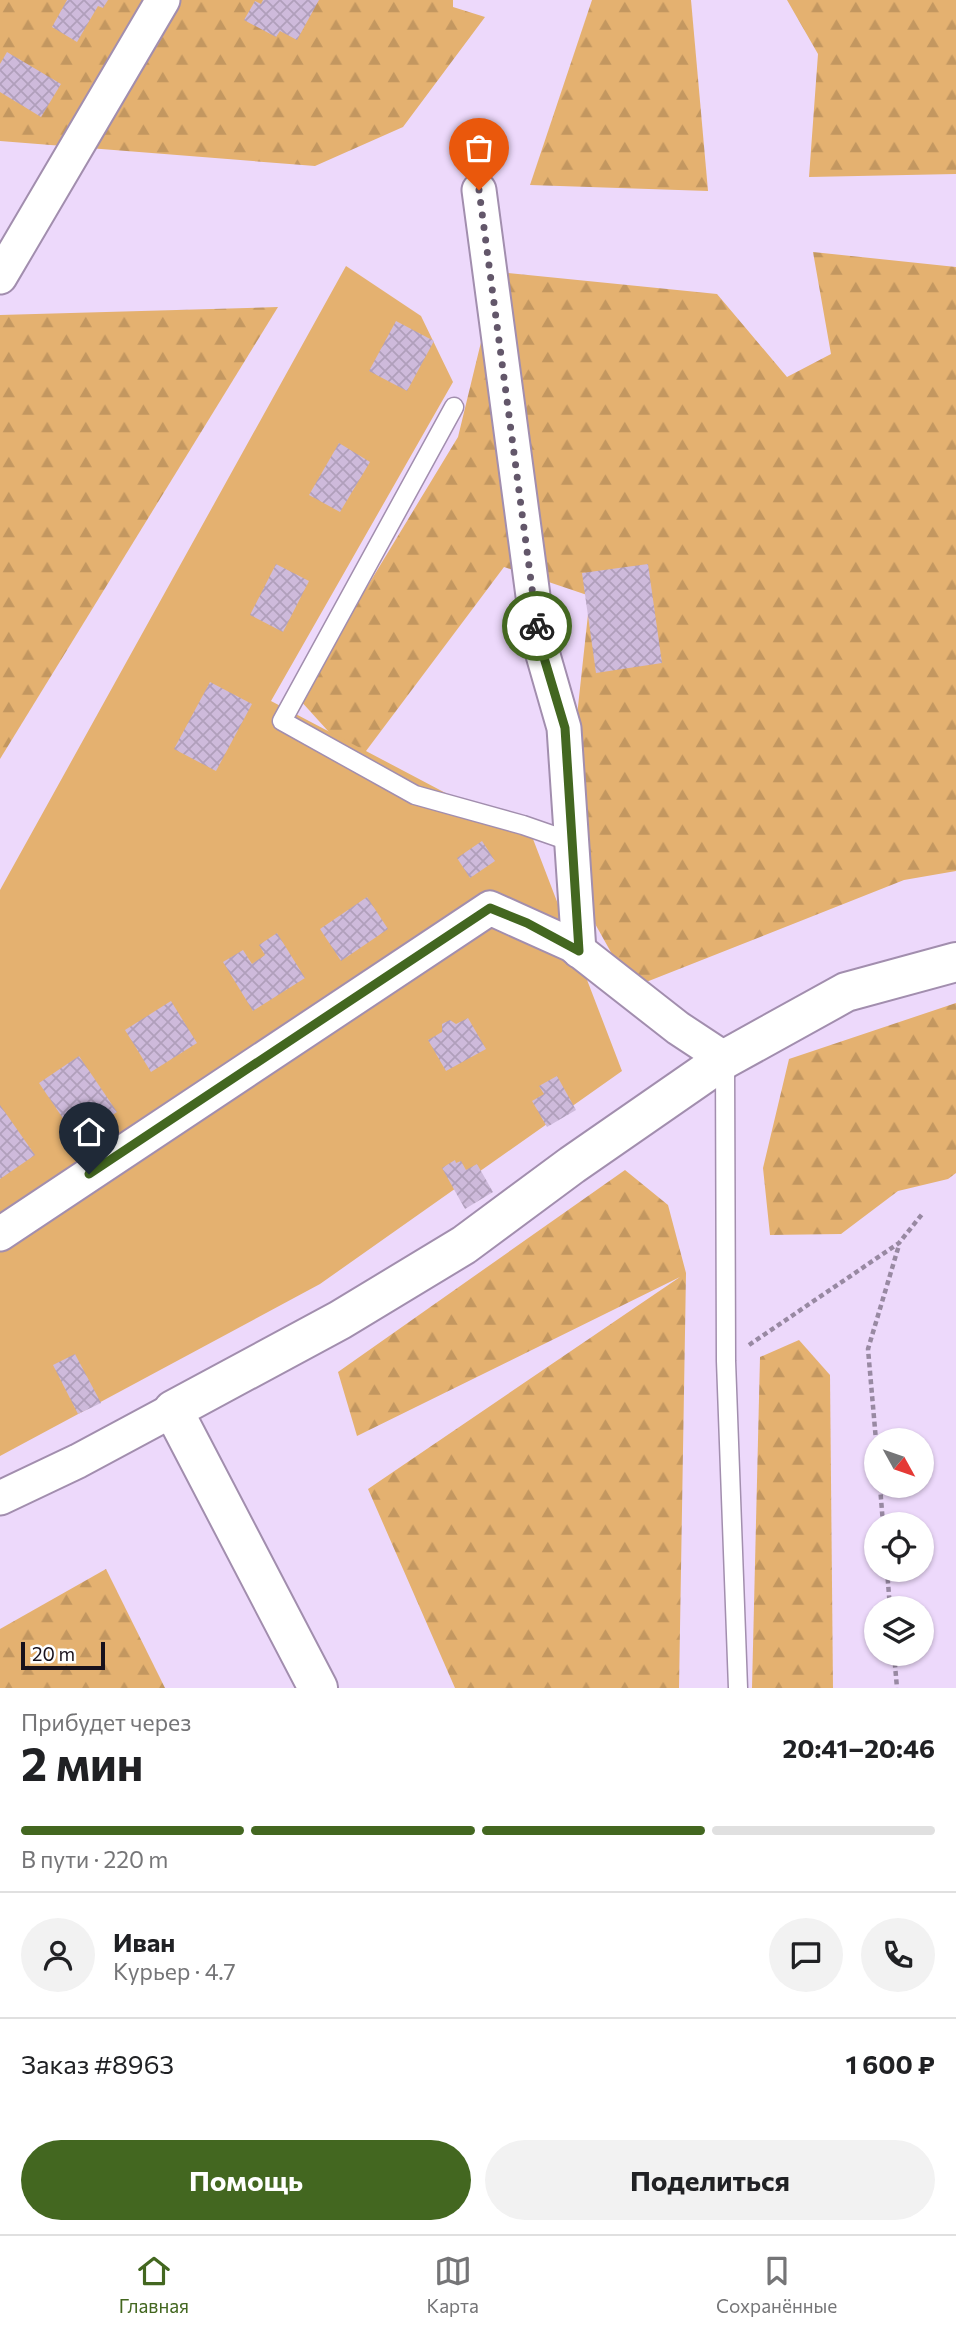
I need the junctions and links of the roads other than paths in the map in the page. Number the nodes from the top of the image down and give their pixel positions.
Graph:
1 (163, 0) edge
2 (479, 190) dead end
3 (15, 224) edge
4 (0, 277) edge
5 (454, 407) dead end
6 (572, 842) junction
7 (579, 951) junction
8 (956, 962) edge
9 (725, 1059) junction
10 (0, 1234) edge
11 (173, 1410) junction
12 (0, 1498) edge
13 (318, 1688) edge
14 (738, 1688) edge

1 - 3 street
2 - 6 street
3 - 4 street
5 - 6 lane
6 - 7 street
7 - 9 street
7 - 10 street
8 - 9 main road
9 - 11 main road
9 - 14 lane
11 - 12 street
11 - 13 main road

